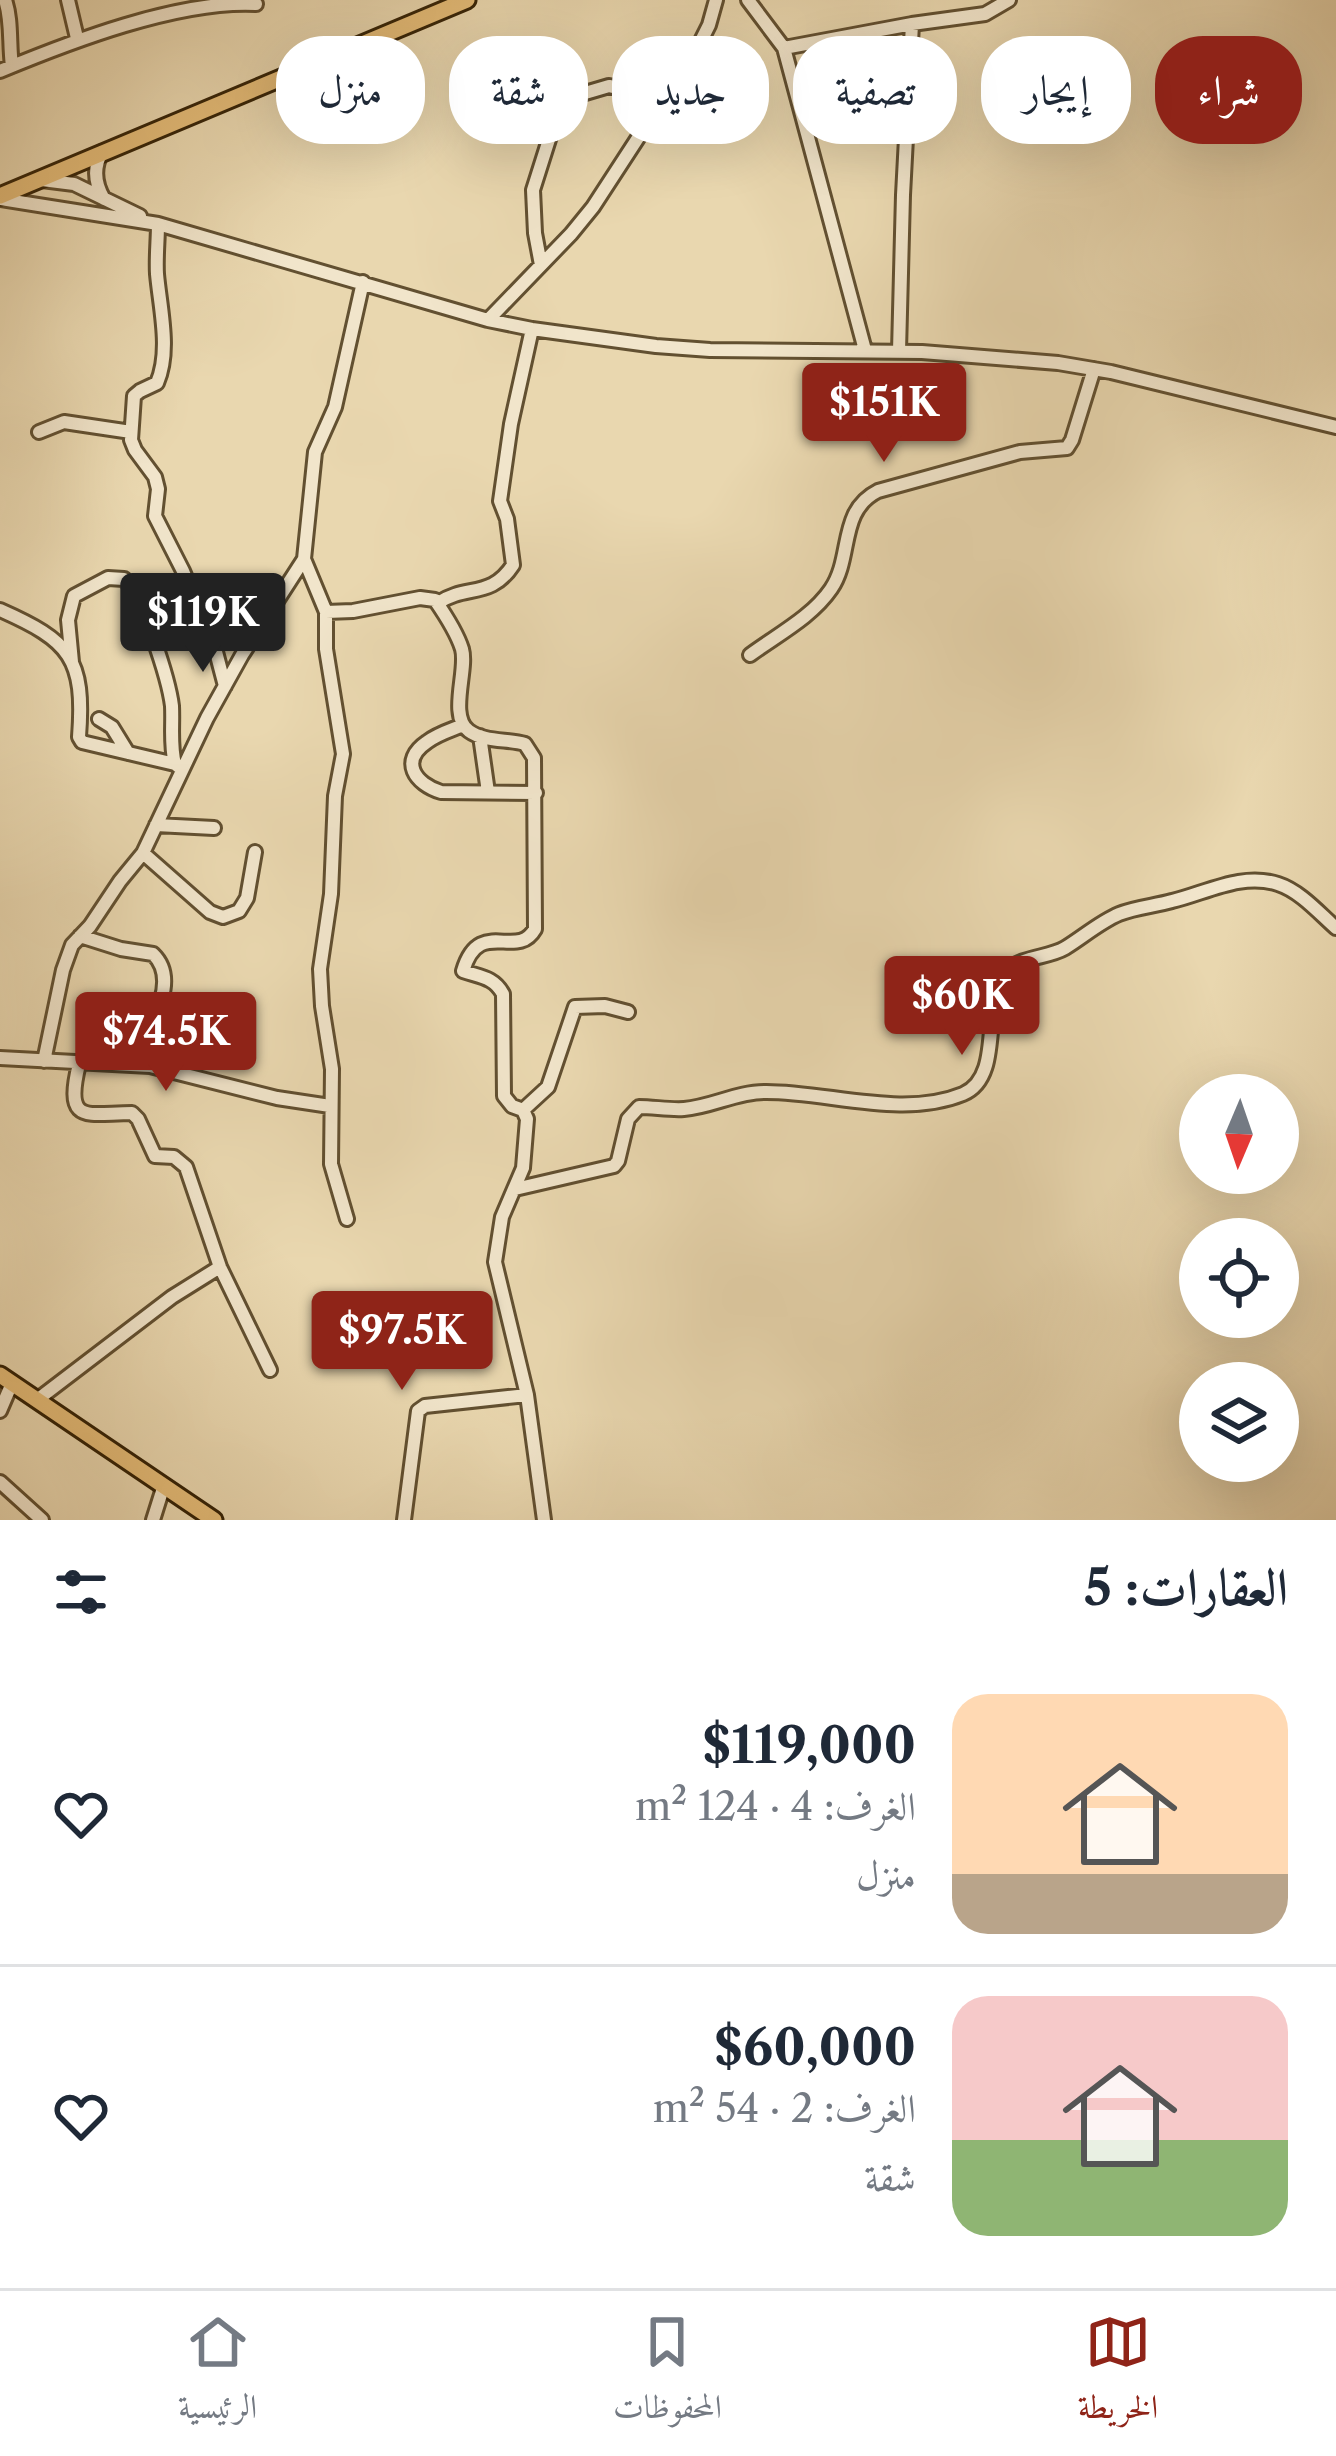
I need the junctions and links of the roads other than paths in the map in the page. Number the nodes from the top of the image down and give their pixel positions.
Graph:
1 (5, 0) edge
2 (68, 0) edge
3 (467, 0) edge
4 (716, 0) edge
5 (748, 0) edge
6 (1010, 0) edge
7 (256, 4) dead end
8 (169, 5) edge
9 (912, 24) junction
10 (703, 36) edge
11 (77, 38) junction
12 (784, 48) junction
13 (6, 69) edge
14 (612, 87) edge
15 (633, 144) edge
16 (102, 152) junction
17 (37, 179) junction
18 (0, 198) edge
19 (105, 200) junction
20 (158, 224) junction
21 (541, 265) junction
22 (363, 282) junction
23 (488, 320) junction
24 (532, 329) junction
25 (865, 350) junction
26 (899, 351) junction
27 (1094, 369) junction
28 (1336, 427) edge
29 (39, 432) dead end
30 (131, 432) junction
31 (304, 560) junction
32 (438, 603) junction
33 (0, 610) edge
34 (326, 612) junction
35 (750, 655) dead end
36 (72, 662) junction
37 (225, 686) junction
38 (99, 718) dead end
39 (463, 725) junction
40 (480, 736) junction
41 (128, 752) junction
42 (178, 767) junction
43 (488, 792) junction
44 (536, 793) junction
45 (156, 825) junction
46 (214, 828) dead end
47 (143, 853) junction
48 (255, 853) dead end
49 (1336, 928) edge
50 (80, 936) junction
51 (628, 1012) dead end
52 (0, 1058) edge
53 (44, 1060) junction
54 (129, 1063) junction
55 (79, 1064) junction
56 (330, 1106) junction
57 (523, 1110) junction
58 (515, 1189) junction
59 (347, 1220) dead end
60 (220, 1267) junction
61 (270, 1370) dead end
62 (6, 1379) edge
63 (527, 1395) junction
64 (37, 1400) junction
65 (0, 1412) edge
66 (0, 1482) edge
67 (164, 1485) junction
68 (41, 1520) edge
69 (153, 1520) edge
70 (214, 1520) edge
71 (404, 1520) edge
72 (544, 1520) edge

1 - 13 street
2 - 11 street
3 - 16 main road
4 - 10 street
5 - 12 street
6 - 9 street
7 - 8 street
8 - 11 street
9 - 12 street
9 - 26 street
11 - 13 street
12 - 25 street
14 - 21 street
15 - 21 street
16 - 17 main road
16 - 19 street
17 - 18 main road
17 - 19 street
18 - 20 street
19 - 20 street
20 - 22 street
20 - 30 street
21 - 23 street
22 - 23 street
22 - 31 street
23 - 24 street
24 - 25 street
24 - 32 street
25 - 26 street
26 - 27 street
27 - 28 street
27 - 35 street
29 - 30 street
30 - 37 street
31 - 34 street
31 - 37 street
32 - 34 street
32 - 39 street
33 - 36 street
34 - 56 street
36 - 41 street
36 - 42 street
37 - 42 street
38 - 41 street
39 - 40 street
39 - 43 street
40 - 43 street
40 - 44 street
41 - 42 street
42 - 45 street
43 - 44 street
44 - 57 street
45 - 46 street
45 - 47 street
47 - 48 street
47 - 50 street
49 - 58 street
50 - 53 street
50 - 54 street
51 - 57 street
52 - 53 street
53 - 55 street
54 - 55 street
54 - 56 street
55 - 60 street
56 - 59 street
57 - 58 street
58 - 63 street
60 - 61 street
60 - 64 street
62 - 64 main road
62 - 65 street
63 - 71 street
63 - 72 street
64 - 67 main road
66 - 68 street
67 - 69 street
67 - 70 main road

